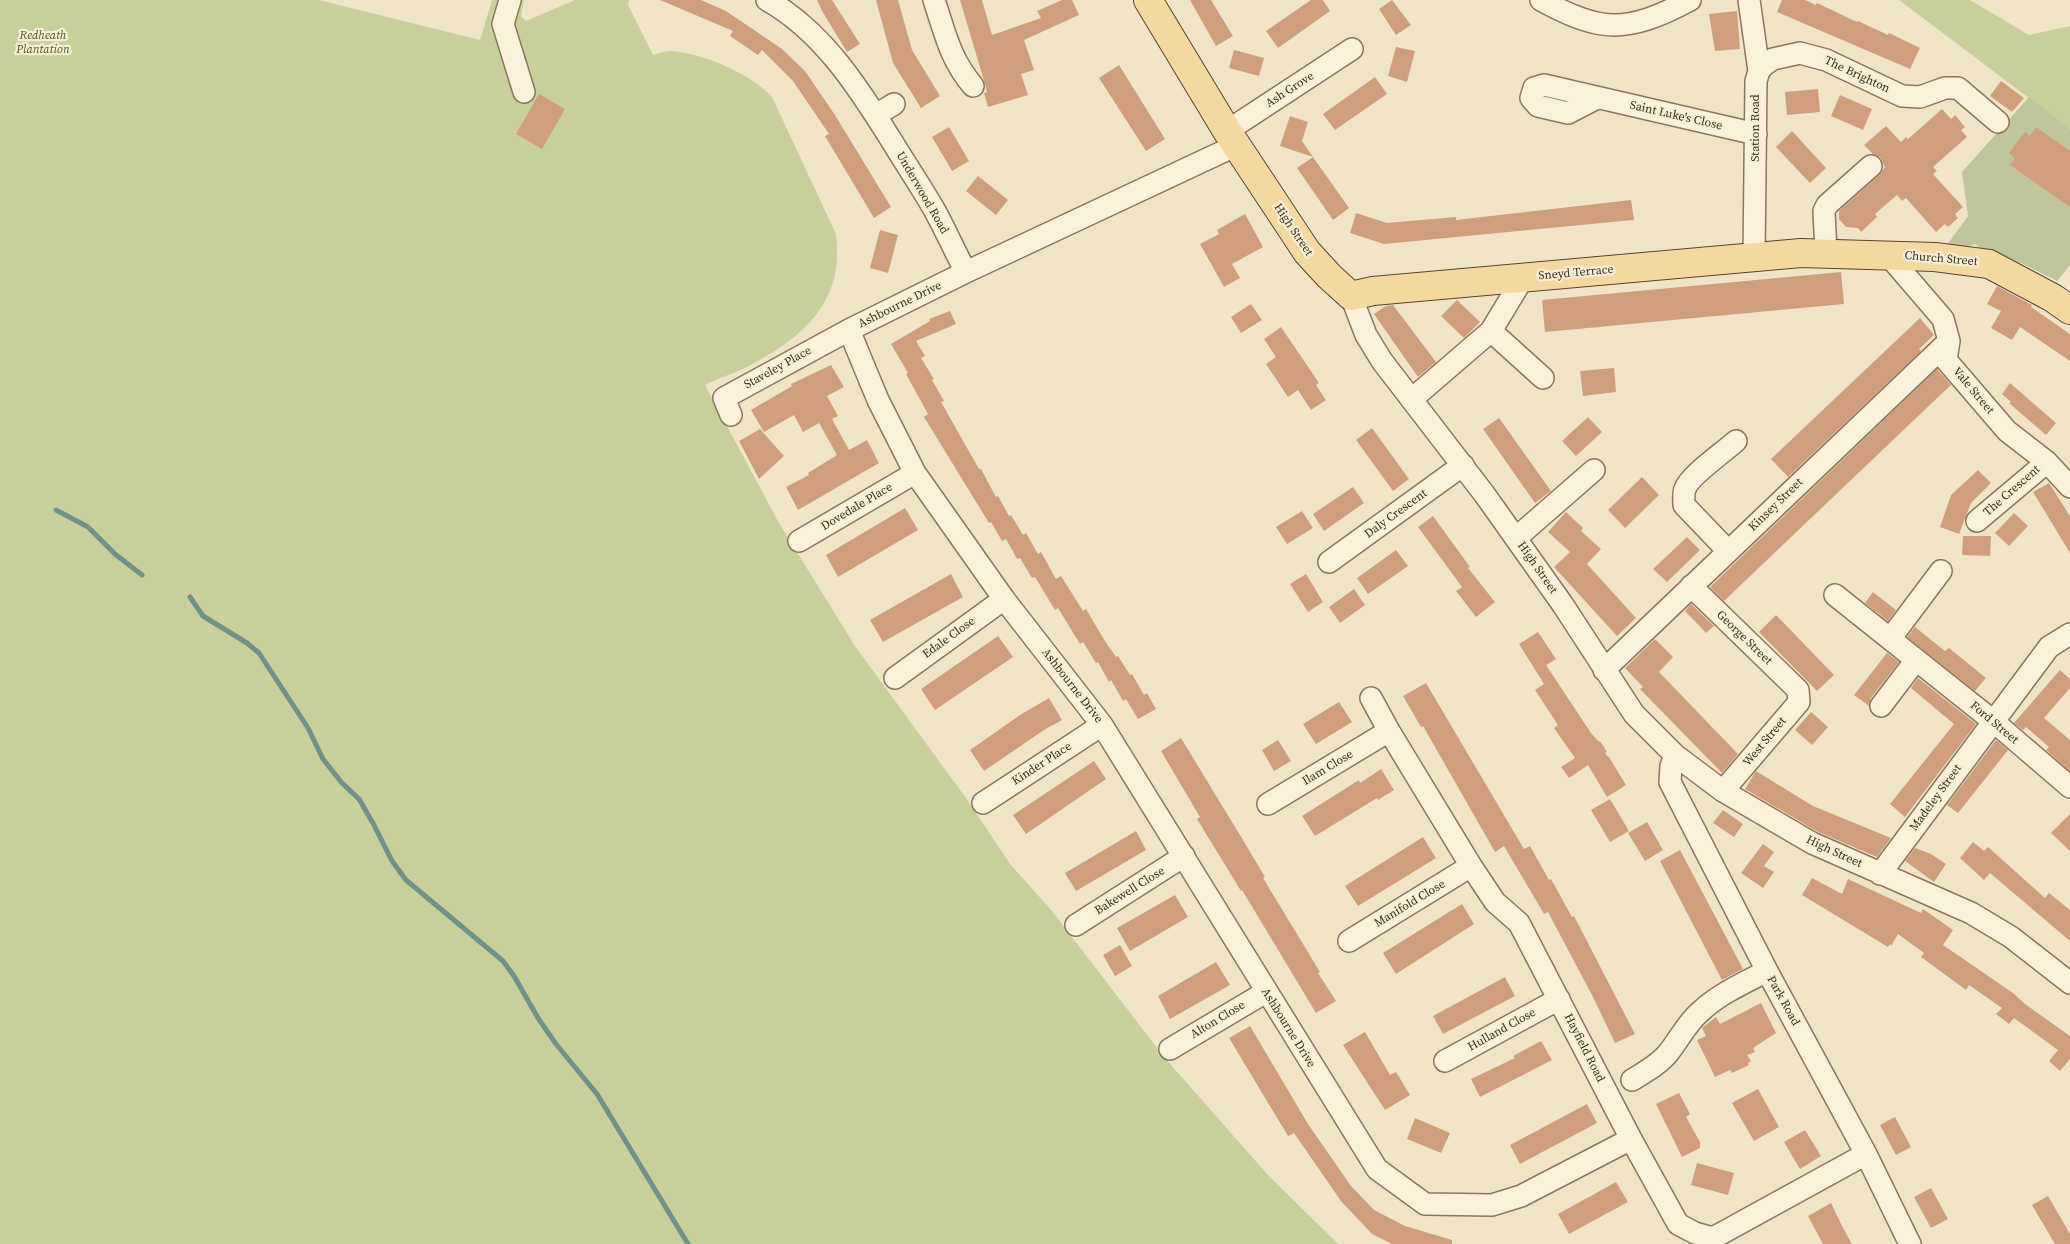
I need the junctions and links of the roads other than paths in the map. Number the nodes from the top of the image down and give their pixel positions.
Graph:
1 (510, 0) edge
2 (767, 0) edge
3 (934, 0) edge
4 (1148, 0) edge
5 (1541, 0) edge
6 (1690, 0) edge
7 (1749, 0) edge
8 (1352, 49) dead end
9 (1759, 72) junction
10 (973, 86) dead end
11 (524, 92) dead end
12 (1597, 98) dead end
13 (1998, 122) dead end
14 (1756, 134) junction
15 (1232, 138) junction
16 (1871, 166) dead end
17 (1813, 253) junction
18 (1888, 256) junction
19 (1754, 258) junction
20 (966, 272) junction
21 (1523, 278) junction
22 (1351, 296) junction
23 (2070, 310) edge
24 (849, 330) junction
25 (1491, 331) junction
26 (1949, 341) junction
27 (1543, 378) dead end
28 (1412, 399) junction
29 (731, 415) dead end
30 (1736, 442) dead end
31 (2047, 462) junction
32 (1463, 465) junction
33 (1594, 470) dead end
34 (915, 473) junction
35 (2070, 487) edge
36 (1978, 522) dead end
37 (1516, 538) junction
38 (799, 541) dead end
39 (1728, 551) junction
40 (1329, 562) dead end
41 (1941, 571) dead end
42 (1691, 586) junction
43 (1835, 595) dead end
44 (1004, 598) junction
45 (2070, 634) edge
46 (1890, 639) junction
47 (1916, 660) junction
48 (1604, 670) junction
49 (895, 678) dead end
50 (1798, 690) joint
51 (1371, 698) dead end
52 (1881, 706) dead end
53 (1993, 721) junction
54 (1102, 725) junction
55 (1389, 732) junction
56 (1675, 754) junction
57 (2070, 788) edge
58 (1724, 791) junction
59 (983, 803) dead end
60 (1268, 804) dead end
61 (1184, 856) junction
62 (1471, 866) junction
63 (1880, 874) junction
64 (1076, 925) dead end
65 (1349, 941) dead end
66 (1767, 971) junction
67 (2070, 983) edge
68 (1266, 992) junction
69 (1559, 999) junction
70 (1170, 1049) dead end
71 (1445, 1061) dead end
72 (1632, 1080) dead end
73 (1631, 1139) junction
74 (1866, 1154) junction
75 (1712, 1241) edge
76 (1910, 1244) edge

1 - 11 street
2 - 20 street, Underwood Road
3 - 10 street
4 - 15 main road, High Street
5 - 6 street
7 - 9 street, Station Road
8 - 15 street, Ash Grove
9 - 13 street, The Brighton
9 - 14 street, Station Road
12 - 14 street, Saint Luke's Close
14 - 19 street, Station Road
15 - 20 street, Ashbourne Drive
15 - 22 main road, High Street
16 - 17 street
17 - 18 main road, Church Street
17 - 19 main road, Sneyd Terrace
18 - 23 main road, Church Street
18 - 26 street, Vale Street
19 - 21 main road, Sneyd Terrace
20 - 24 street, Ashbourne Drive
21 - 22 main road, Sneyd Terrace
21 - 25 street
22 - 28 street, High Street
24 - 29 street, Staveley Place
24 - 34 street, Ashbourne Drive
25 - 27 street
25 - 28 street
26 - 31 street, Vale Street
26 - 39 street, Kinsey Street
28 - 32 street, High Street
30 - 39 street
31 - 35 street, Vale Street
31 - 36 street, The Crescent
32 - 37 street, High Street
32 - 40 street, Daly Crescent
33 - 37 street
34 - 38 street, Dovedale Place
34 - 44 street, Ashbourne Drive
37 - 48 street, High Street
39 - 42 street, Kinsey Street
41 - 46 street
42 - 48 street, Kinsey Street
42 - 50 street, George Street
43 - 46 street, Ford Street
44 - 49 street, Edale Close
44 - 54 street, Ashbourne Drive
45 - 53 street, Madeley Street
46 - 47 street, Ford Street
47 - 52 street
47 - 53 street, Ford Street
48 - 56 street, High Street
50 - 58 street, West Street
51 - 55 street, Hayfield Road
53 - 57 street, Ford Street
53 - 63 street, Madeley Street
54 - 59 street, Kinder Place
54 - 61 street, Ashbourne Drive
55 - 60 street, Ilam Close
55 - 62 street, Hayfield Road
56 - 58 street, High Street
56 - 66 street, Park Road
58 - 63 street, High Street
61 - 64 street, Bakewell Close
61 - 68 street, Ashbourne Drive
62 - 65 street, Manifold Close
62 - 69 street, Hayfield Road
63 - 67 street, High Street
66 - 72 street
66 - 74 street, Park Road
68 - 70 street, Alton Close
68 - 73 street, Ashbourne Drive
69 - 71 street, Hulland Close
69 - 73 street, Hayfield Road
73 - 75 street, Hayfield Road
74 - 75 street, Hayfield Road
74 - 76 street, Park Road

